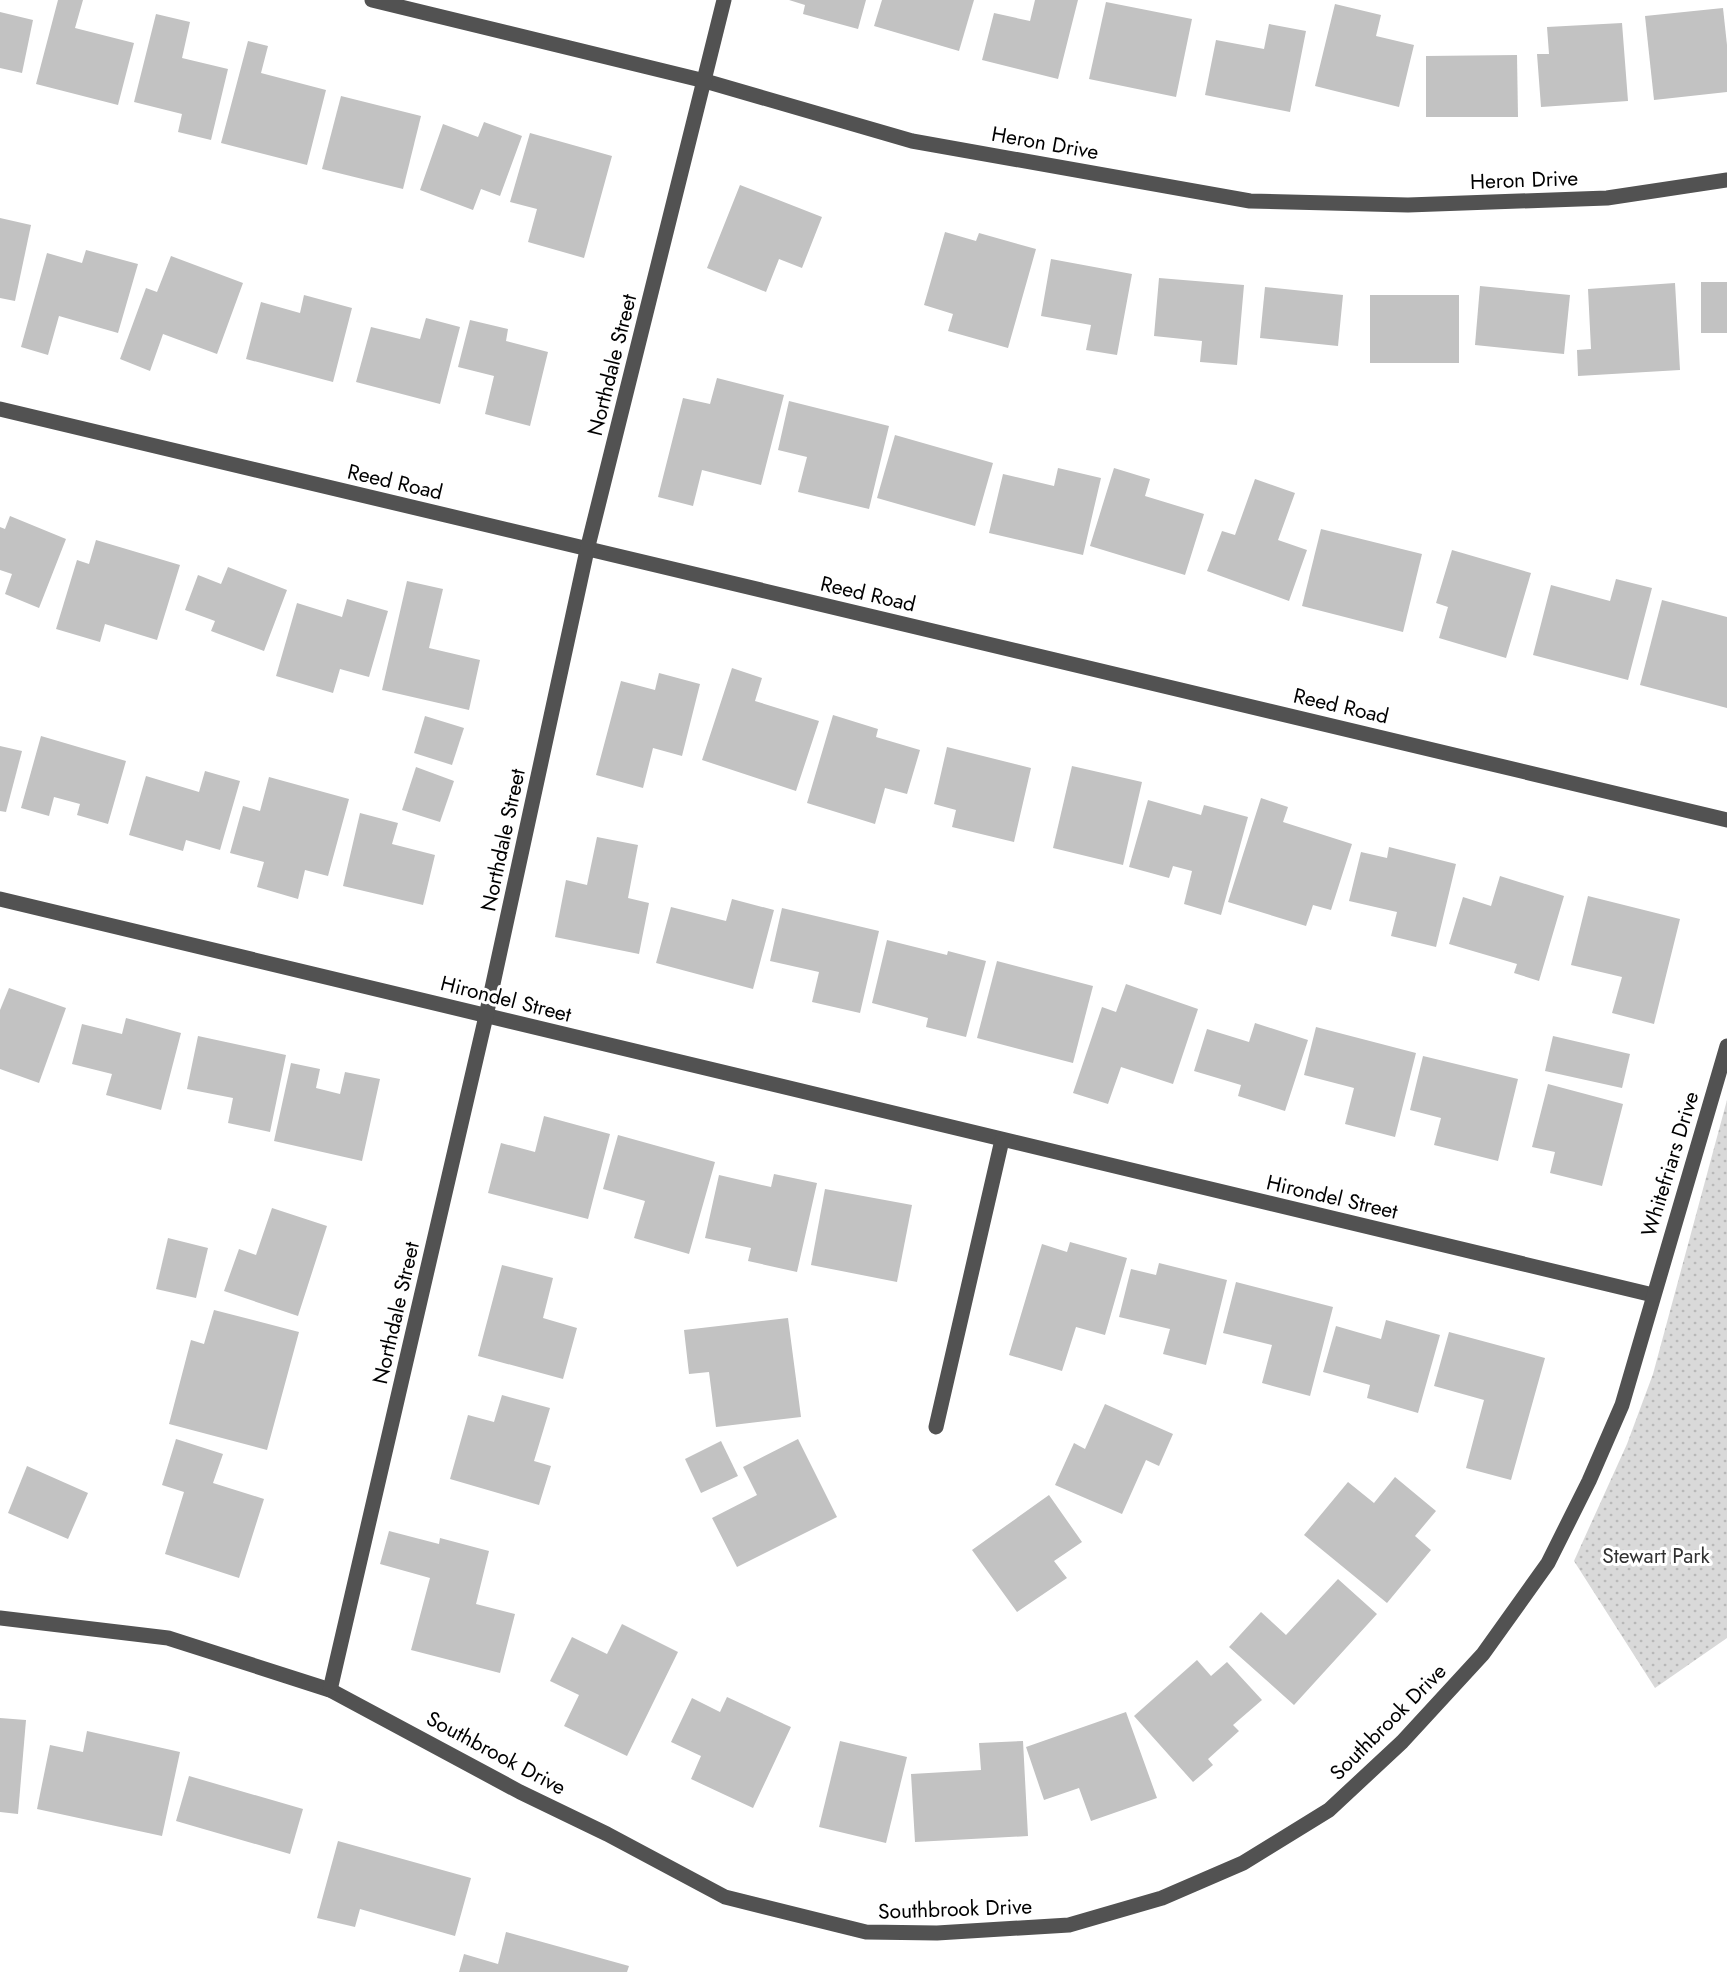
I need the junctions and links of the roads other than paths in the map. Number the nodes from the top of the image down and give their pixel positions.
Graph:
1 (372, 0) edge
2 (724, 0) edge
3 (705, 81) junction
4 (1727, 180) edge
5 (0, 409) edge
6 (587, 550) junction
7 (1727, 820) edge
8 (0, 898) edge
9 (486, 1016) junction
10 (1727, 1046) edge
11 (1002, 1140) junction
12 (1653, 1295) junction
13 (936, 1427) dead end
14 (0, 1618) edge
15 (330, 1690) junction

1 - 3 street, Heron Drive
2 - 3 street, Northdale Street
3 - 4 street, Heron Drive
3 - 6 street, Northdale Street
5 - 6 street, Reed Road
6 - 7 street, Reed Road
6 - 9 street, Northdale Street
8 - 9 street, Hirondel Street
9 - 11 street, Hirondel Street
9 - 15 street, Northdale Street
10 - 12 street, Whitefriars Drive
11 - 12 street, Hirondel Street
11 - 13 street
12 - 15 street, Southbrook Drive
14 - 15 street, Southbrook Drive

